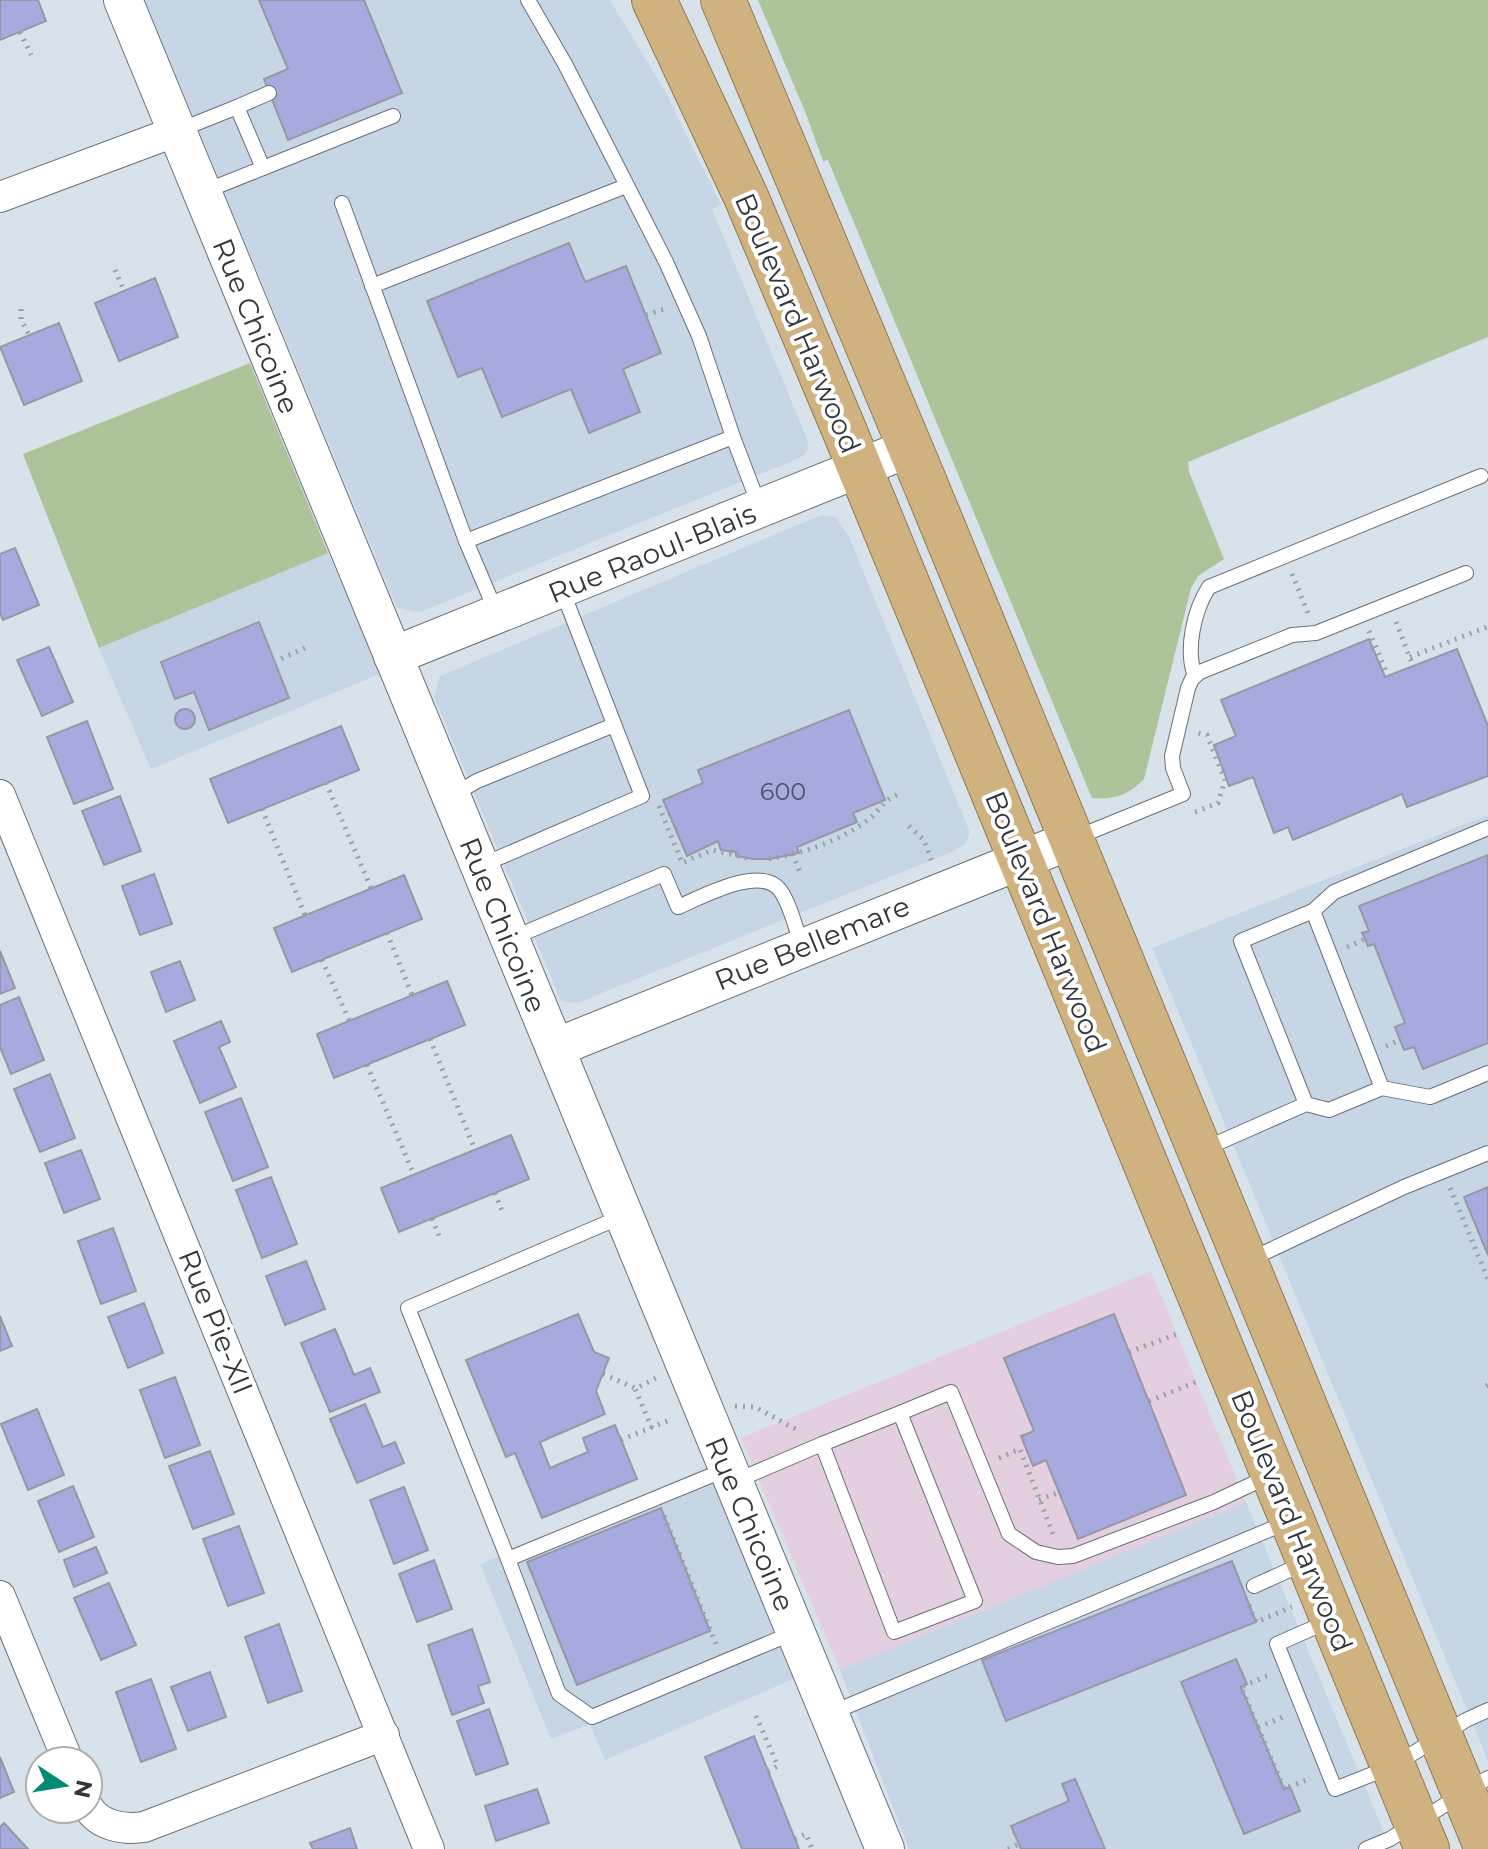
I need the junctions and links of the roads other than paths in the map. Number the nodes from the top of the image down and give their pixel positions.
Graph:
1 (123, 0) edge
2 (528, 0) edge
3 (654, 0) edge
4 (723, 0) edge
5 (269, 93) dead end
6 (237, 107) junction
7 (393, 116) dead end
8 (177, 131) junction
9 (263, 168) junction
10 (626, 186) junction
11 (201, 193) junction
12 (0, 197) edge
13 (342, 203) dead end
14 (372, 286) junction
15 (733, 437) junction
16 (909, 448) junction
17 (859, 468) junction
18 (1481, 476) dead end
19 (760, 509) junction
20 (466, 541) junction
21 (1466, 573) dead end
22 (561, 590) junction
23 (497, 615) junction
24 (393, 656) junction
25 (1195, 676) junction
26 (614, 725) junction
27 (0, 795) edge
28 (450, 796) junction
29 (1488, 828) edge
30 (1071, 840) junction
31 (1020, 860) junction
32 (479, 866) junction
33 (1313, 911) junction
34 (509, 939) junction
35 (802, 947) junction
36 (555, 1048) junction
37 (1488, 1073) edge
38 (1382, 1088) junction
39 (1306, 1104) junction
40 (1200, 1151) junction
41 (1488, 1153) edge
42 (623, 1215) junction
43 (1246, 1261) junction
44 (900, 1413) junction
45 (822, 1444) junction
46 (1273, 1474) junction
47 (730, 1475) junction
48 (1292, 1520) junction
49 (508, 1559) junction
50 (1309, 1561) junction
51 (1254, 1586) dead end
52 (0, 1596) edge
53 (1313, 1613) junction
54 (796, 1632) junction
55 (1488, 1710) edge
56 (829, 1713) junction
57 (384, 1735) junction
58 (1440, 1738) junction
59 (61, 1745) edge
60 (1393, 1766) junction
61 (1475, 1785) edge
62 (104, 1821) edge
63 (1422, 1836) edge
64 (429, 1849) edge
65 (885, 1849) edge
66 (1366, 1849) edge
67 (1487, 1849) edge

1 - 8 street, Rue Chicoine
2 - 10 lane
3 - 17 highway, Boulevard Harwood
4 - 16 highway, Boulevard Harwood
5 - 6 lane
6 - 8 lane
6 - 9 lane
7 - 9 lane
8 - 11 street, Rue Chicoine
8 - 12 street
9 - 11 lane
10 - 14 lane
10 - 15 lane
11 - 24 street, Rue Chicoine
13 - 14 lane
14 - 20 lane
15 - 19 lane
15 - 20 lane
16 - 17 street, Rue Raoul-Blais
16 - 30 highway, Boulevard Harwood
17 - 19 street, Rue Raoul-Blais
17 - 31 highway, Boulevard Harwood
18 - 25 lane
19 - 22 street, Rue Raoul-Blais
20 - 23 lane
21 - 25 lane
22 - 23 street, Rue Raoul-Blais
22 - 26 lane
23 - 24 street, Rue Raoul-Blais
24 - 28 street, Rue Chicoine
25 - 30 lane
26 - 28 lane
26 - 32 lane
27 - 57 street, Rue Pie-XII
28 - 32 street, Rue Chicoine
29 - 33 lane
30 - 31 street, Rue Bellemare
30 - 40 highway, Boulevard Harwood
31 - 35 street, Rue Bellemare
31 - 46 highway, Boulevard Harwood
32 - 34 street, Rue Chicoine
33 - 38 lane
33 - 39 lane
34 - 35 lane
34 - 36 street, Rue Chicoine
35 - 36 street, Rue Bellemare
36 - 42 street, Rue Chicoine
37 - 38 lane
38 - 39 lane
39 - 40 lane
40 - 43 highway, Boulevard Harwood
41 - 43 lane
42 - 47 street, Rue Chicoine
42 - 49 lane
43 - 58 highway, Boulevard Harwood
44 - 45 lane
44 - 45 lane
44 - 46 lane
45 - 47 lane
46 - 48 highway, Boulevard Harwood
47 - 49 lane
47 - 54 street, Rue Chicoine
48 - 50 highway, Boulevard Harwood
48 - 56 lane
49 - 54 lane
50 - 51 lane
50 - 53 highway, Boulevard Harwood
52 - 59 street
53 - 60 highway, Boulevard Harwood
53 - 60 lane
54 - 56 street, Rue Chicoine
55 - 58 lane
56 - 65 street, Rue Chicoine
57 - 62 street
57 - 64 street, Rue Pie-XII
58 - 60 lane
58 - 61 highway, Boulevard Harwood
60 - 63 highway, Boulevard Harwood
61 - 63 lane
61 - 67 highway, Boulevard Harwood
63 - 66 lane

